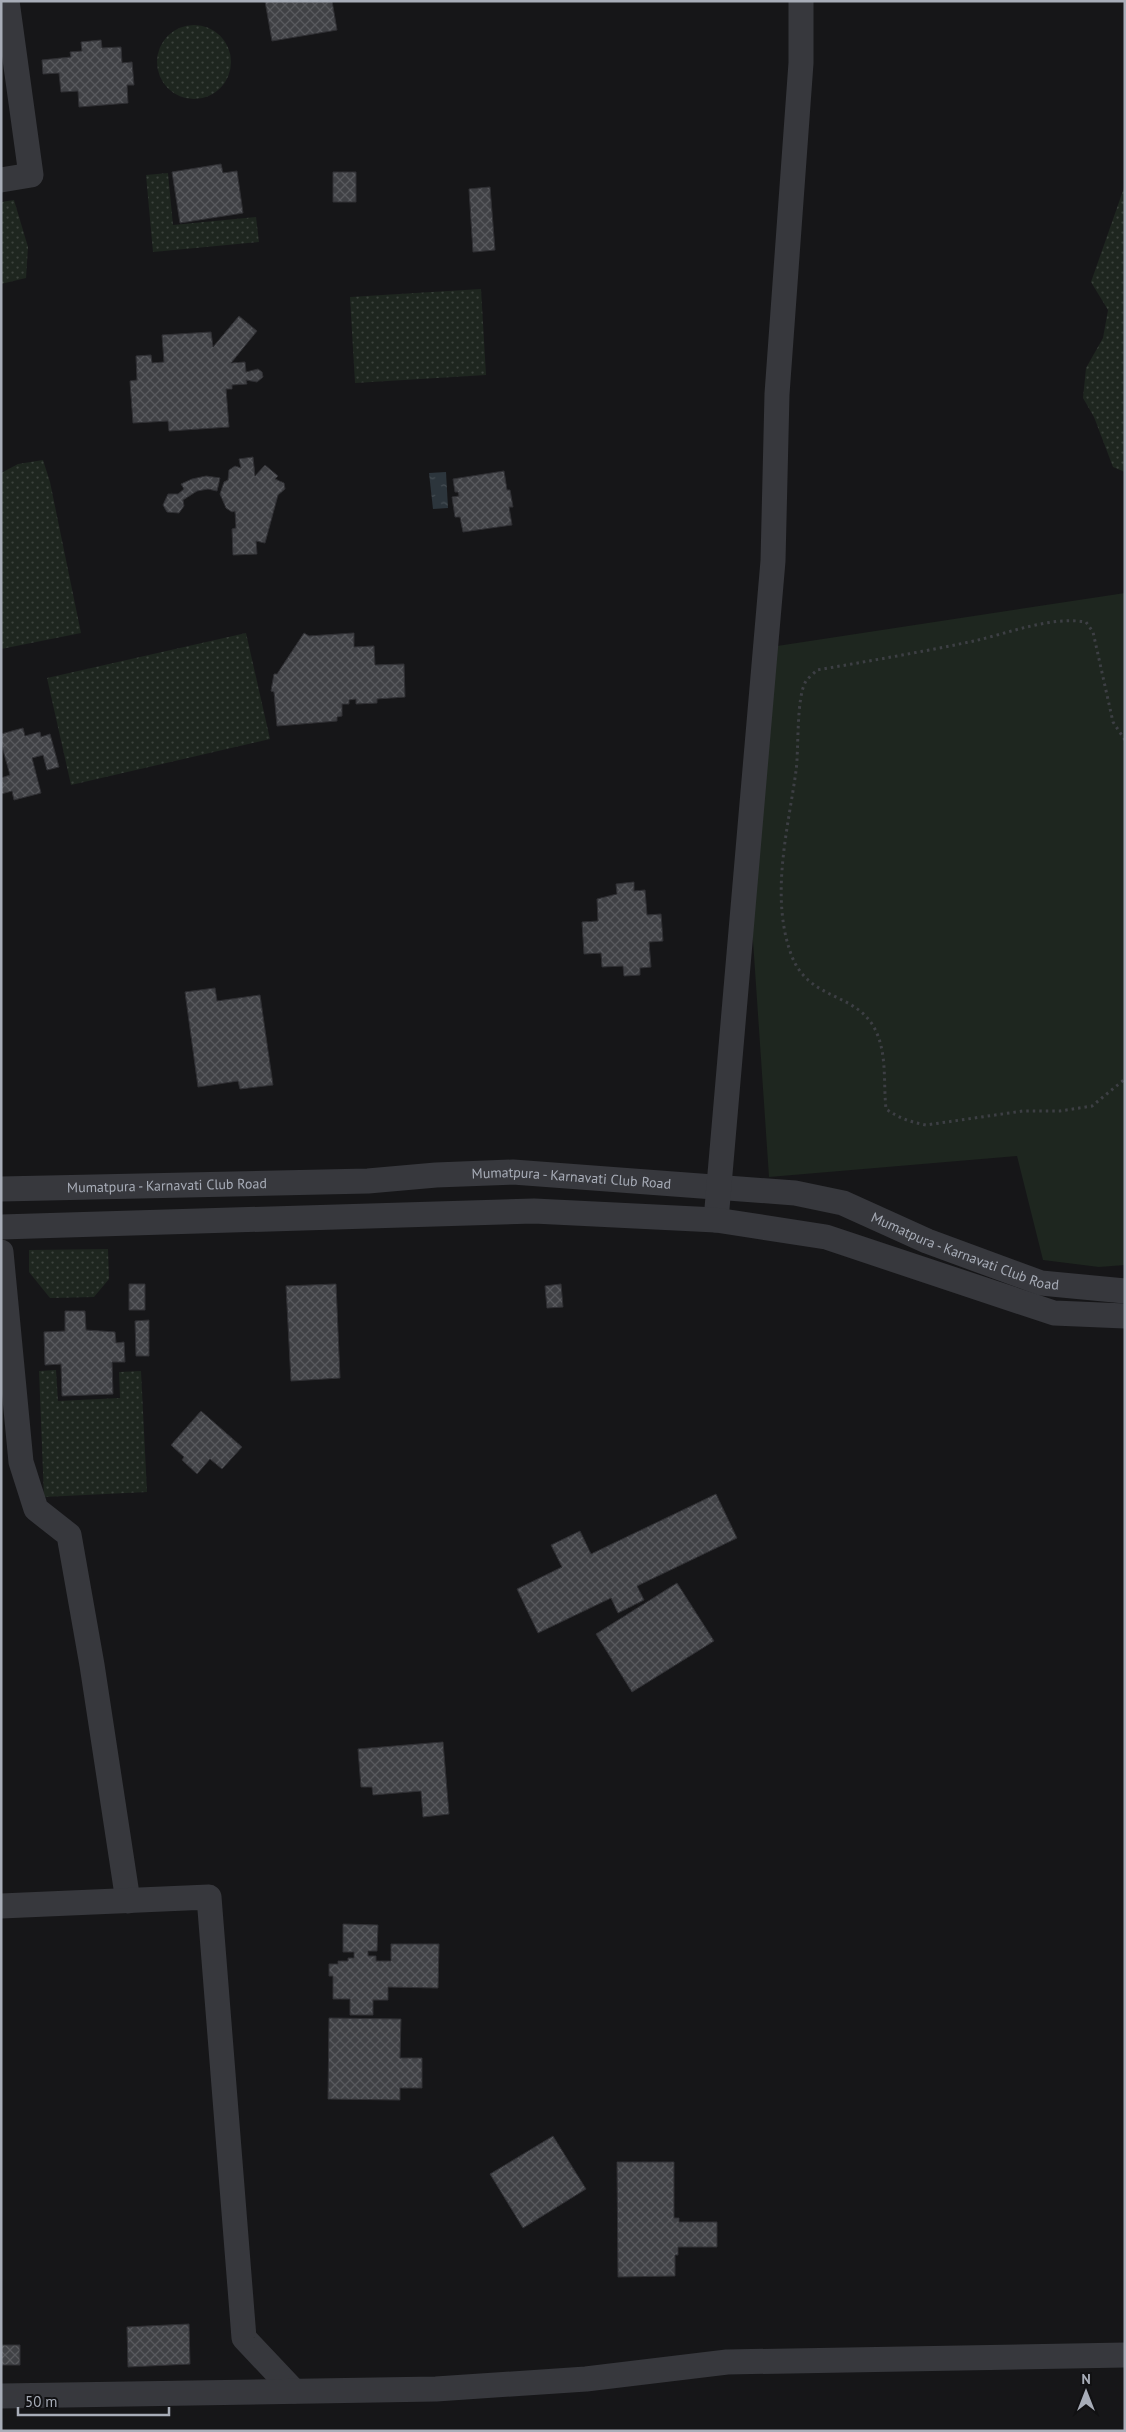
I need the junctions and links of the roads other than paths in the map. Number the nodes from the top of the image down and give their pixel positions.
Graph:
1 (7, 1) edge
2 (801, 1) edge
3 (1, 180) edge
4 (719, 1187) junction
5 (1, 1189) edge
6 (716, 1220) junction
7 (1, 1227) edge
8 (1, 1252) edge
9 (1125, 1291) edge
10 (1125, 1316) edge
11 (128, 1900) junction
12 (1, 1906) edge
13 (1125, 2355) edge
14 (294, 2391) junction
15 (1, 2396) edge

1 - 3 street
2 - 4 street
4 - 5 street, Mumatpura - Karnavati Club Road
4 - 6 street
4 - 9 street, Mumatpura - Karnavati Club Road
6 - 7 street, Mumatpura - Karnavati Club Road
6 - 10 street, Mumatpura - Karnavati Club Road
8 - 11 street
11 - 12 street
11 - 14 street
13 - 14 street
14 - 15 street

